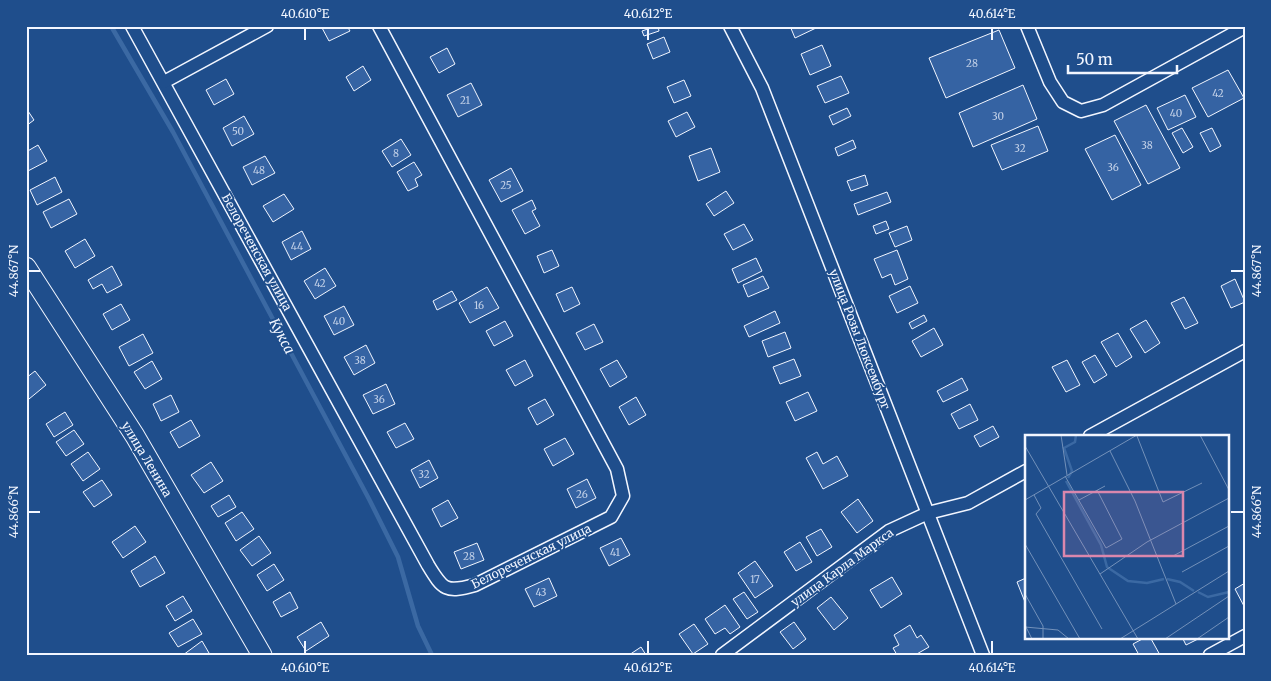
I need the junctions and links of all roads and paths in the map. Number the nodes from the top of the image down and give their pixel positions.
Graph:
1 (132, 26) edge
2 (267, 26) edge
3 (379, 26) edge
4 (730, 26) edge
5 (1028, 26) edge
6 (1245, 26) edge
7 (164, 82) junction
8 (26, 267) edge
9 (1245, 351) edge
10 (1092, 435) edge
11 (1025, 472) edge
12 (928, 513) junction
13 (1245, 636) edge
14 (262, 655) edge
15 (722, 655) edge
16 (984, 655) edge
17 (1210, 655) edge

1 - 7 street, Белореченская улица
2 - 7 street
3 - 7 street, Белореченская улица
4 - 12 street, улица Розы Люксембург
5 - 6 street
8 - 14 street, улица Ленина
9 - 10 street
11 - 12 street, улица Карла Маркса
12 - 15 street, улица Карла Маркса
12 - 16 street, улица Розы Люксембург
13 - 17 street

